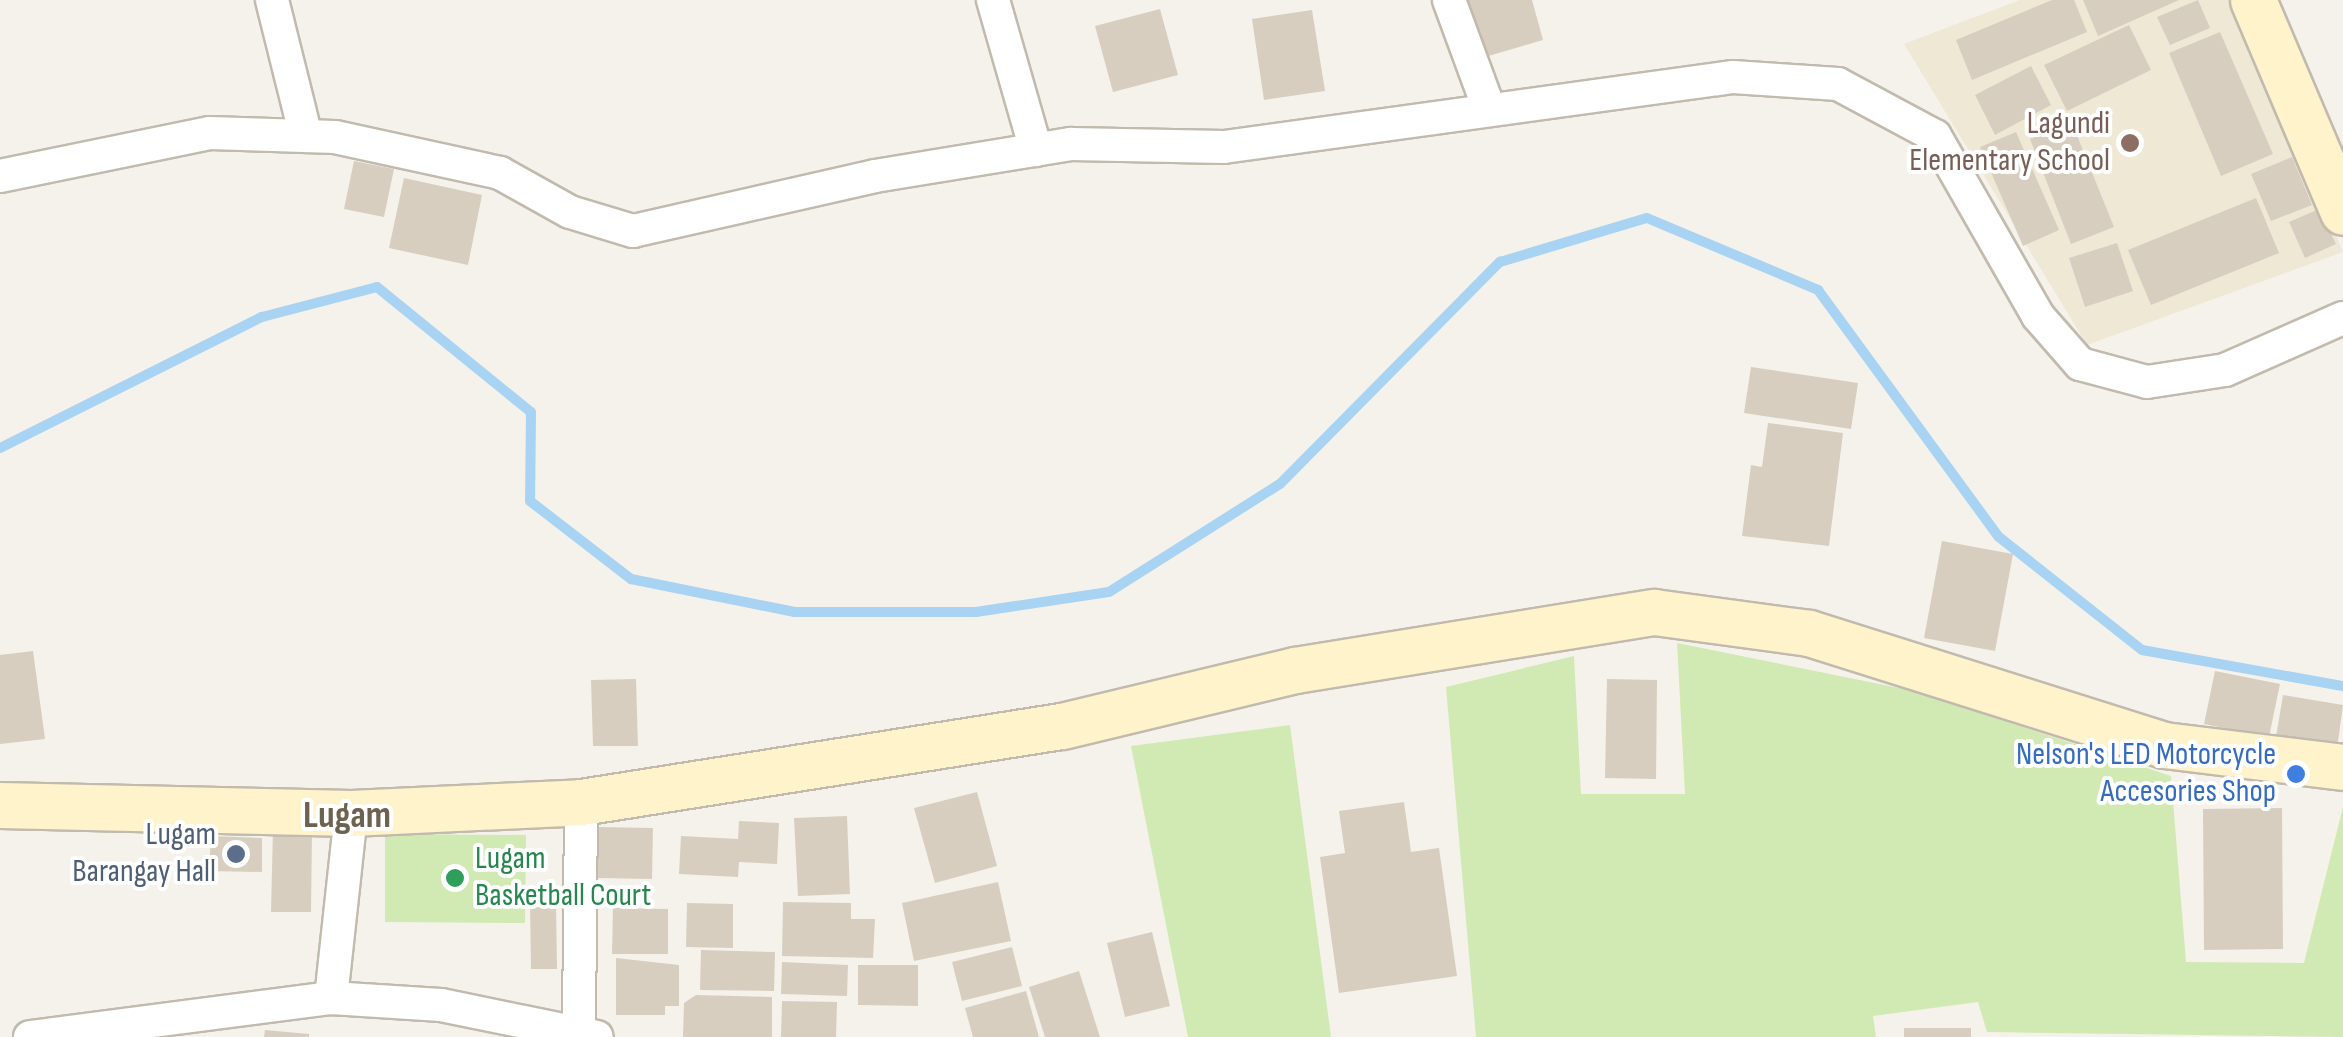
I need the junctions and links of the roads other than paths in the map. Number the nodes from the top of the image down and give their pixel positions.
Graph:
1 (272, 0) edge
2 (994, 0) edge
3 (1449, 0) edge
4 (2253, 0) edge
5 (1489, 108) junction
6 (306, 136) junction
7 (1036, 150) junction
8 (0, 176) edge
9 (2343, 212) edge
10 (2343, 318) edge
11 (2343, 768) edge
12 (581, 802) junction
13 (0, 805) edge
14 (351, 813) junction
15 (331, 998) junction
16 (164, 1026) edge
17 (588, 1033) edge
18 (30, 1037) edge

1 - 6 street
2 - 7 street
3 - 5 street
4 - 9 street
5 - 7 street
5 - 10 street
6 - 7 street
6 - 8 street
11 - 12 street
12 - 14 street
12 - 17 street
13 - 14 street
14 - 15 street
15 - 16 street
15 - 17 street
16 - 18 street

